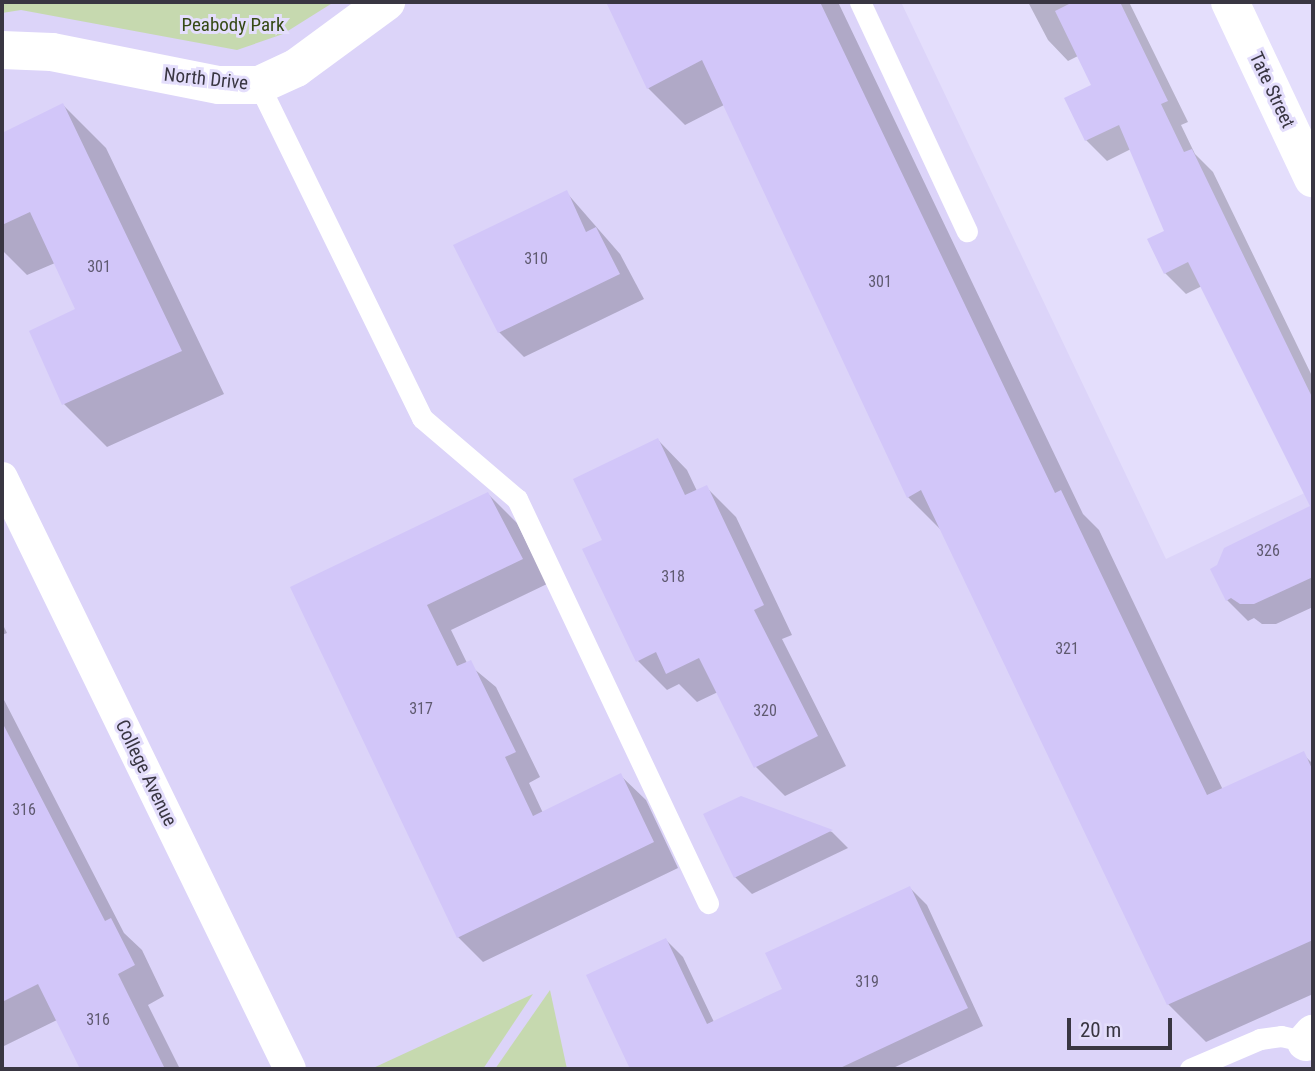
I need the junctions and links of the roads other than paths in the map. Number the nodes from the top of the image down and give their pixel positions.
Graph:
1 (386, 2) edge
2 (860, 2) edge
3 (1230, 2) edge
4 (2, 50) edge
5 (260, 85) junction
6 (1313, 178) edge
7 (967, 231) dead end
8 (2, 478) edge
9 (708, 903) dead end
10 (1310, 1038) edge
11 (290, 1069) edge
12 (1190, 1069) edge

1 - 5 street, North Drive
2 - 7 lane
3 - 6 street, Tate Street
4 - 5 street, North Drive
5 - 9 lane
8 - 11 street, College Avenue
10 - 12 lane

